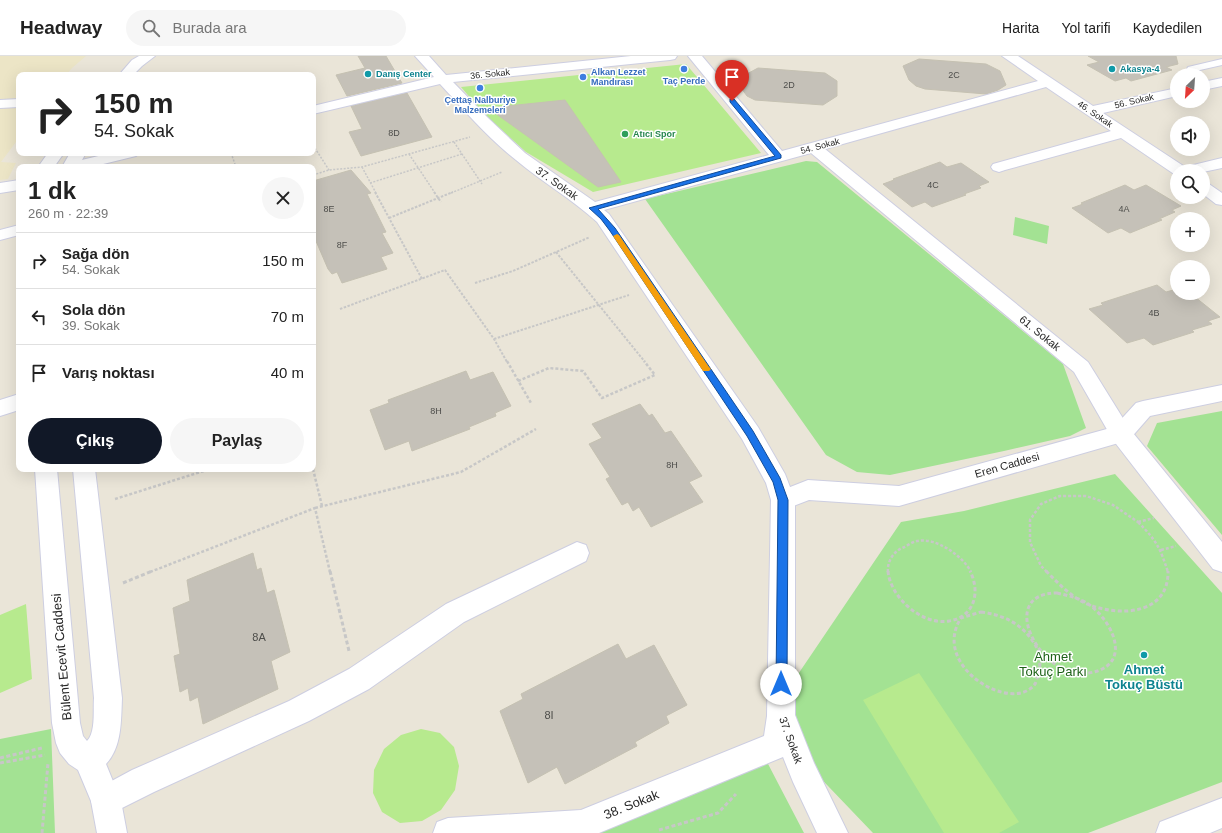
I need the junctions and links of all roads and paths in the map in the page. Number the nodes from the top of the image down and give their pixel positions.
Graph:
1 (148, 56) edge
2 (422, 56) edge
3 (670, 56) edge
4 (695, 56) edge
5 (1009, 56) edge
6 (566, 61) edge
7 (1222, 62) edge
8 (1195, 68) edge
9 (129, 72) edge
10 (443, 79) junction
11 (1222, 82) edge
12 (1047, 83) junction
13 (1210, 85) edge
14 (1170, 94) edge
15 (16, 103) edge
16 (0, 104) edge
17 (316, 109) edge
18 (1092, 111) junction
19 (1122, 133) junction
20 (472, 137) dead end
21 (454, 142) junction
22 (814, 148) junction
23 (316, 150) edge
24 (409, 154) junction
25 (462, 154) junction
26 (118, 156) edge
27 (779, 157) junction
28 (1222, 163) edge
29 (83, 164) edge
30 (1170, 164) edge
31 (1210, 166) edge
32 (362, 167) junction
33 (999, 167) dead end
34 (419, 168) junction
35 (329, 170) junction
36 (502, 172) dead end
37 (316, 174) edge
38 (480, 181) junction
39 (370, 183) junction
40 (482, 184) dead end
41 (16, 185) edge
42 (0, 188) edge
43 (1210, 192) edge
44 (437, 198) junction
45 (1222, 200) edge
46 (441, 202) dead end
47 (593, 208) junction
48 (389, 218) junction
49 (16, 231) edge
50 (0, 235) edge
51 (591, 237) dead end
52 (556, 252) junction
53 (422, 279) junction
54 (475, 283) dead end
55 (629, 295) dead end
56 (600, 305) junction
57 (340, 309) dead end
58 (494, 339) junction
59 (518, 381) junction
60 (1222, 393) edge
61 (16, 403) edge
62 (531, 403) dead end
63 (0, 408) edge
64 (536, 429) dead end
65 (1121, 434) junction
66 (46, 472) edge
67 (84, 472) edge
68 (201, 472) edge
69 (314, 472) edge
70 (112, 500) dead end
71 (783, 500) junction
72 (322, 506) junction
73 (315, 508) junction
74 (577, 553) dead end
75 (1222, 561) edge
76 (115, 586) dead end
77 (1090, 605) junction
78 (961, 618) junction
79 (1036, 646) junction
80 (359, 679) junction
81 (781, 715) junction
82 (43, 748) dead end
83 (0, 758) edge
84 (89, 760) junction
85 (0, 763) edge
86 (106, 801) junction
87 (1222, 813) edge
88 (42, 833) edge
89 (112, 833) edge
90 (448, 833) edge
91 (833, 833) edge
92 (1171, 833) edge

1 - 9 street
2 - 10 street, 37. Sokak
3 - 6 street, 36. Sokak
4 - 27 street
5 - 12 street, 46. Sokak
6 - 10 street, 36. Sokak
7 - 8 lane
10 - 17 street, 36. Sokak
10 - 47 street, 37. Sokak
11 - 13 street
12 - 18 street, 46. Sokak
12 - 22 street, 54. Sokak
14 - 18 street, 56. Sokak
15 - 16 street
18 - 19 street, 46. Sokak
19 - 30 street, 46. Sokak
19 - 33 street
20 - 21 path
21 - 24 path
21 - 25 path
22 - 27 street, 54. Sokak
22 - 65 street, 61. Sokak
23 - 35 path
24 - 32 path
24 - 34 path
25 - 34 path
25 - 38 path
26 - 29 street
27 - 47 street, 54. Sokak
28 - 31 street
32 - 35 path
32 - 39 path
34 - 39 path
34 - 44 path
35 - 37 path
36 - 38 path
38 - 40 path
38 - 44 path
39 - 48 path
41 - 42 street
43 - 45 street
44 - 46 path
44 - 48 path
47 - 71 street, 37. Sokak
48 - 53 path
49 - 50 street
51 - 52 path
52 - 54 path
52 - 56 path
53 - 57 path
53 - 58 path
55 - 56 path
56 - 58 path
56 - 59 path
58 - 59 path
59 - 62 path
60 - 65 street
61 - 63 street
64 - 72 path
65 - 71 street, Eren Caddesi
65 - 75 street, 61. Sokak
66 - 84 street, Bülent Ecevit Caddesi
67 - 84 street
68 - 70 path
69 - 72 path
71 - 81 street, 37. Sokak
72 - 73 path
73 - 76 path
73 - 80 path
74 - 80 street
77 - 77 path
77 - 79 path
77 - 79 path
78 - 78 path
78 - 79 path
78 - 79 path
80 - 86 street
81 - 90 street, 38. Sokak
81 - 91 street, 37. Sokak
82 - 83 path
84 - 86 street, Bülent Ecevit Caddesi
85 - 88 path
86 - 89 street, Bülent Ecevit Caddesi
87 - 92 street

